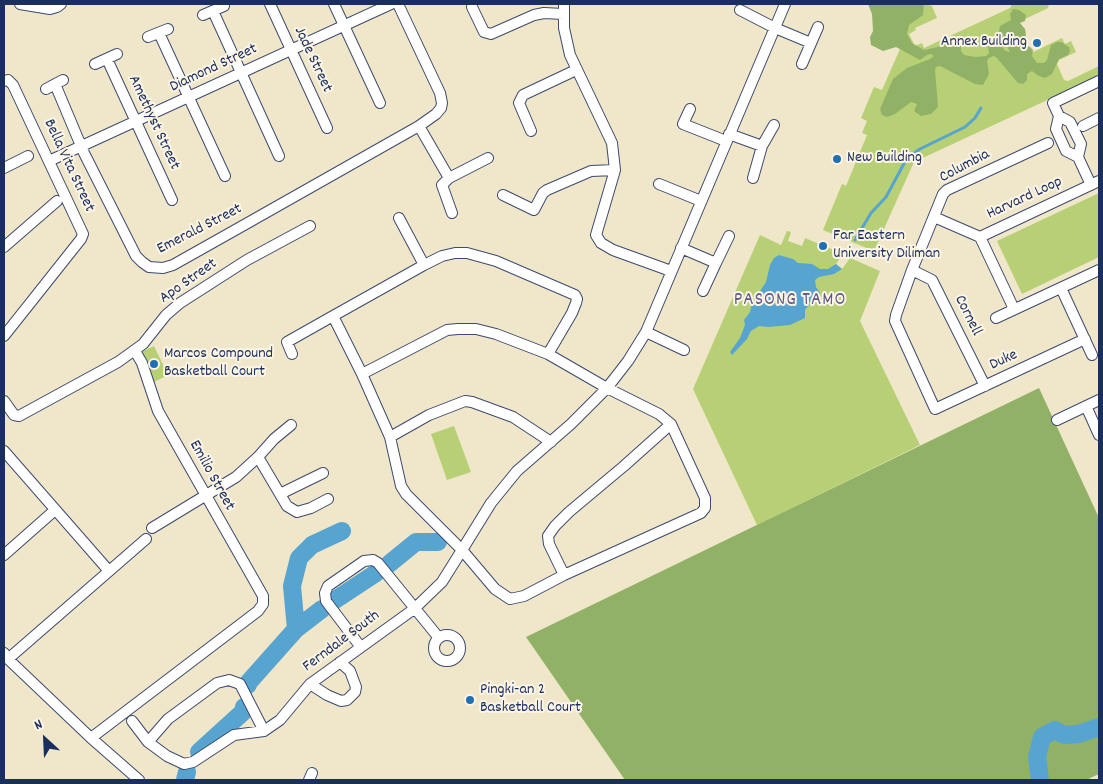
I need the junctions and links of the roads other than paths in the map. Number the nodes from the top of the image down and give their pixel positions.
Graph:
1 (20, 4) edge
2 (61, 4) edge
3 (270, 4) edge
4 (334, 4) edge
5 (391, 4) edge
6 (398, 4) edge
7 (785, 4) edge
8 (224, 6) dead end
9 (472, 6) dead end
10 (563, 9) edge
11 (740, 10) dead end
12 (344, 26) junction
13 (818, 27) dead end
14 (774, 28) junction
15 (148, 37) dead end
16 (811, 43) junction
17 (291, 50) junction
18 (117, 54) dead end
19 (107, 58) junction
20 (95, 64) dead end
21 (802, 64) dead end
22 (576, 70) junction
23 (241, 73) junction
24 (4, 81) edge
25 (1099, 81) edge
26 (54, 85) dead end
27 (188, 97) junction
28 (380, 103) dead end
29 (690, 109) dead end
30 (1059, 116) junction
31 (1099, 118) edge
32 (136, 121) junction
33 (774, 125) dead end
34 (419, 126) junction
35 (1083, 126) dead end
36 (327, 128) dead end
37 (531, 131) dead end
38 (728, 138) junction
39 (1048, 143) dead end
40 (762, 146) junction
41 (81, 147) junction
42 (28, 156) dead end
43 (279, 156) dead end
44 (1078, 157) junction
45 (488, 158) dead end
46 (49, 161) junction
47 (4, 168) edge
48 (615, 170) junction
49 (225, 176) dead end
50 (449, 178) junction
51 (753, 178) dead end
52 (1095, 183) edge
53 (659, 184) dead end
54 (503, 195) dead end
55 (172, 200) dead end
56 (57, 201) dead end
57 (700, 201) junction
58 (452, 213) dead end
59 (934, 216) junction
60 (399, 218) dead end
61 (310, 226) dead end
62 (729, 236) dead end
63 (980, 237) junction
64 (4, 247) edge
65 (681, 248) junction
66 (716, 263) junction
67 (424, 265) junction
68 (912, 270) junction
69 (1099, 270) edge
70 (671, 272) junction
71 (1061, 288) junction
72 (703, 291) dead end
73 (1014, 309) junction
74 (333, 316) junction
75 (996, 318) dead end
76 (646, 332) junction
77 (4, 336) edge
78 (1085, 339) junction
79 (684, 350) dead end
80 (135, 351) junction
81 (292, 354) dead end
82 (548, 354) junction
83 (1092, 354) dead end
84 (362, 374) junction
85 (984, 386) junction
86 (607, 388) junction
87 (1099, 400) edge
88 (4, 401) edge
89 (1086, 406) junction
90 (935, 409) joint
91 (1057, 420) dead end
92 (671, 424) junction
93 (291, 425) dead end
94 (1099, 435) edge
95 (390, 437) junction
96 (551, 442) junction
97 (5, 454) edge
98 (258, 457) junction
99 (323, 473) dead end
100 (280, 494) junction
101 (205, 495) junction
102 (328, 499) dead end
103 (55, 510) junction
104 (152, 528) dead end
105 (146, 539) dead end
106 (462, 550) junction
107 (4, 555) edge
108 (109, 571) junction
109 (564, 576) junction
110 (414, 609) junction
111 (439, 638) dead end
112 (360, 646) junction
113 (6, 656) edge
114 (340, 662) junction
115 (310, 684) junction
116 (132, 721) dead end
117 (264, 731) junction
118 (91, 738) junction
119 (148, 742) junction
120 (139, 780) edge

1 - 2 street
3 - 17 street, Jade Street
4 - 12 street
5 - 12 street, Diamond Street
6 - 34 street, Emerald Street
7 - 14 street, Ferndale South
8 - 23 street
9 - 10 street
10 - 22 street
11 - 14 street
12 - 17 street, Diamond Street
12 - 28 street
13 - 16 street
14 - 16 street
14 - 38 street, Ferndale South
15 - 27 street
16 - 21 street
17 - 23 street, Diamond Street
17 - 36 street, Jade Street
18 - 19 street
19 - 20 street
19 - 32 street, Amethyst Street
22 - 37 street
22 - 48 street
23 - 27 street, Diamond Street
23 - 43 street
24 - 46 street, Bella Vita Street
25 - 30 street
26 - 41 street, Emerald Street
27 - 32 street, Diamond Street
27 - 49 street
29 - 38 street
30 - 44 street
30 - 44 street
31 - 35 street
32 - 41 street, Diamond Street
32 - 55 street, Amethyst Street
33 - 40 street
34 - 41 street, Emerald Street
34 - 50 street
38 - 40 street
38 - 57 street, Ferndale South
39 - 59 street, Columbia
40 - 51 street
41 - 46 street, Diamond Street
42 - 47 street
44 - 52 street
45 - 50 street
46 - 77 street, Bella Vita Street
48 - 54 street
48 - 70 street
50 - 58 street
52 - 63 street, Harvard Loop
53 - 57 street
56 - 64 street
57 - 65 street, Ferndale South
59 - 63 street
59 - 68 street, Columbia
60 - 67 street
61 - 80 street, Apo Street
62 - 66 street
63 - 73 street, Harvard Loop
65 - 66 street
65 - 70 street, Ferndale South
66 - 72 street
67 - 74 street
67 - 82 street
68 - 85 street, Cornell
68 - 90 street, Columbia
69 - 71 street
70 - 76 street, Ferndale South
71 - 73 street
71 - 78 street
73 - 75 street
74 - 81 street
74 - 84 street
76 - 79 street
76 - 86 street, Ferndale South
78 - 83 street
78 - 85 street, Duke
80 - 88 street, Apo Street
80 - 101 street, Emilio Street
82 - 84 street
82 - 86 street
84 - 95 street
85 - 90 street, Duke
86 - 92 street
86 - 96 street, Ferndale South
87 - 89 street
89 - 91 street
89 - 94 street
92 - 109 street
92 - 109 street
93 - 98 street
95 - 96 street
95 - 106 street
96 - 106 street, Ferndale South
97 - 103 street
98 - 100 street
98 - 101 street
99 - 100 street
100 - 102 street
101 - 104 street
101 - 118 street, Emilio Street
103 - 107 street
103 - 108 street
105 - 108 street
106 - 109 street
106 - 110 street, Ferndale South
108 - 113 street
110 - 111 street
110 - 112 street, Ferndale South
110 - 112 street
112 - 114 street, Ferndale South
113 - 118 street
114 - 115 street, Ferndale South
114 - 115 street
115 - 117 street, Ferndale South
116 - 119 street
117 - 119 street
117 - 119 street
118 - 120 street

